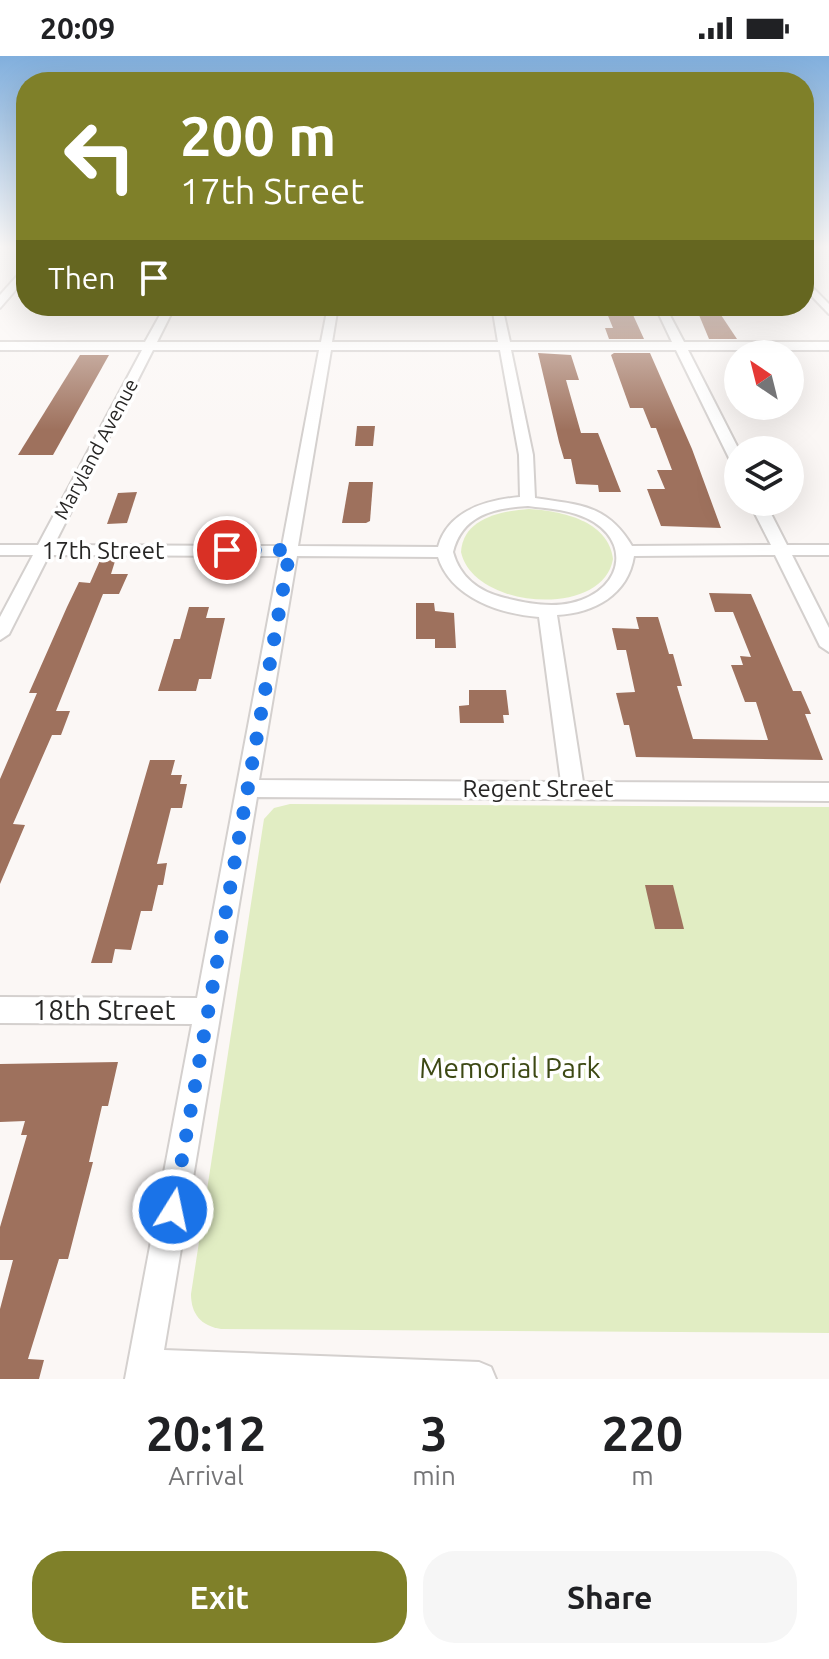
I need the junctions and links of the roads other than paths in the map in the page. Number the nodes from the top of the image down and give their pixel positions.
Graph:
1 (165, 316) edge
2 (331, 316) edge
3 (499, 316) edge
4 (665, 316) edge
5 (0, 344) edge
6 (151, 344) junction
7 (326, 344) junction
8 (503, 345) junction
9 (680, 345) junction
10 (829, 346) edge
11 (725, 436) edge
12 (528, 501) junction
13 (764, 516) edge
14 (0, 550) edge
15 (290, 550) junction
16 (781, 550) junction
17 (829, 550) edge
18 (42, 551) junction
19 (628, 551) junction
20 (445, 552) junction
21 (547, 610) junction
22 (0, 634) edge
23 (829, 646) edge
24 (248, 788) junction
25 (573, 789) junction
26 (829, 792) edge
27 (0, 1010) edge
28 (209, 1011) junction
29 (144, 1373) edge
30 (479, 1379) edge

1 - 6 street, Maryland Avenue
2 - 7 street
3 - 8 street
4 - 9 street
5 - 6 street
6 - 7 street
6 - 18 street, Maryland Avenue
7 - 8 street
7 - 15 street
8 - 9 street
8 - 12 street
9 - 10 street
9 - 11 street
12 - 19 street
12 - 20 street
13 - 16 street
14 - 18 street, 17th Street
15 - 18 street, 17th Street
15 - 20 street, 17th Street
15 - 24 street
16 - 17 street
16 - 19 street
16 - 23 street
18 - 22 street, Maryland Avenue
19 - 21 street
20 - 21 street
21 - 25 street
24 - 25 street, Regent Street
24 - 28 street
25 - 26 street, Regent Street
27 - 28 street, 18th Street
28 - 29 street
29 - 30 street

